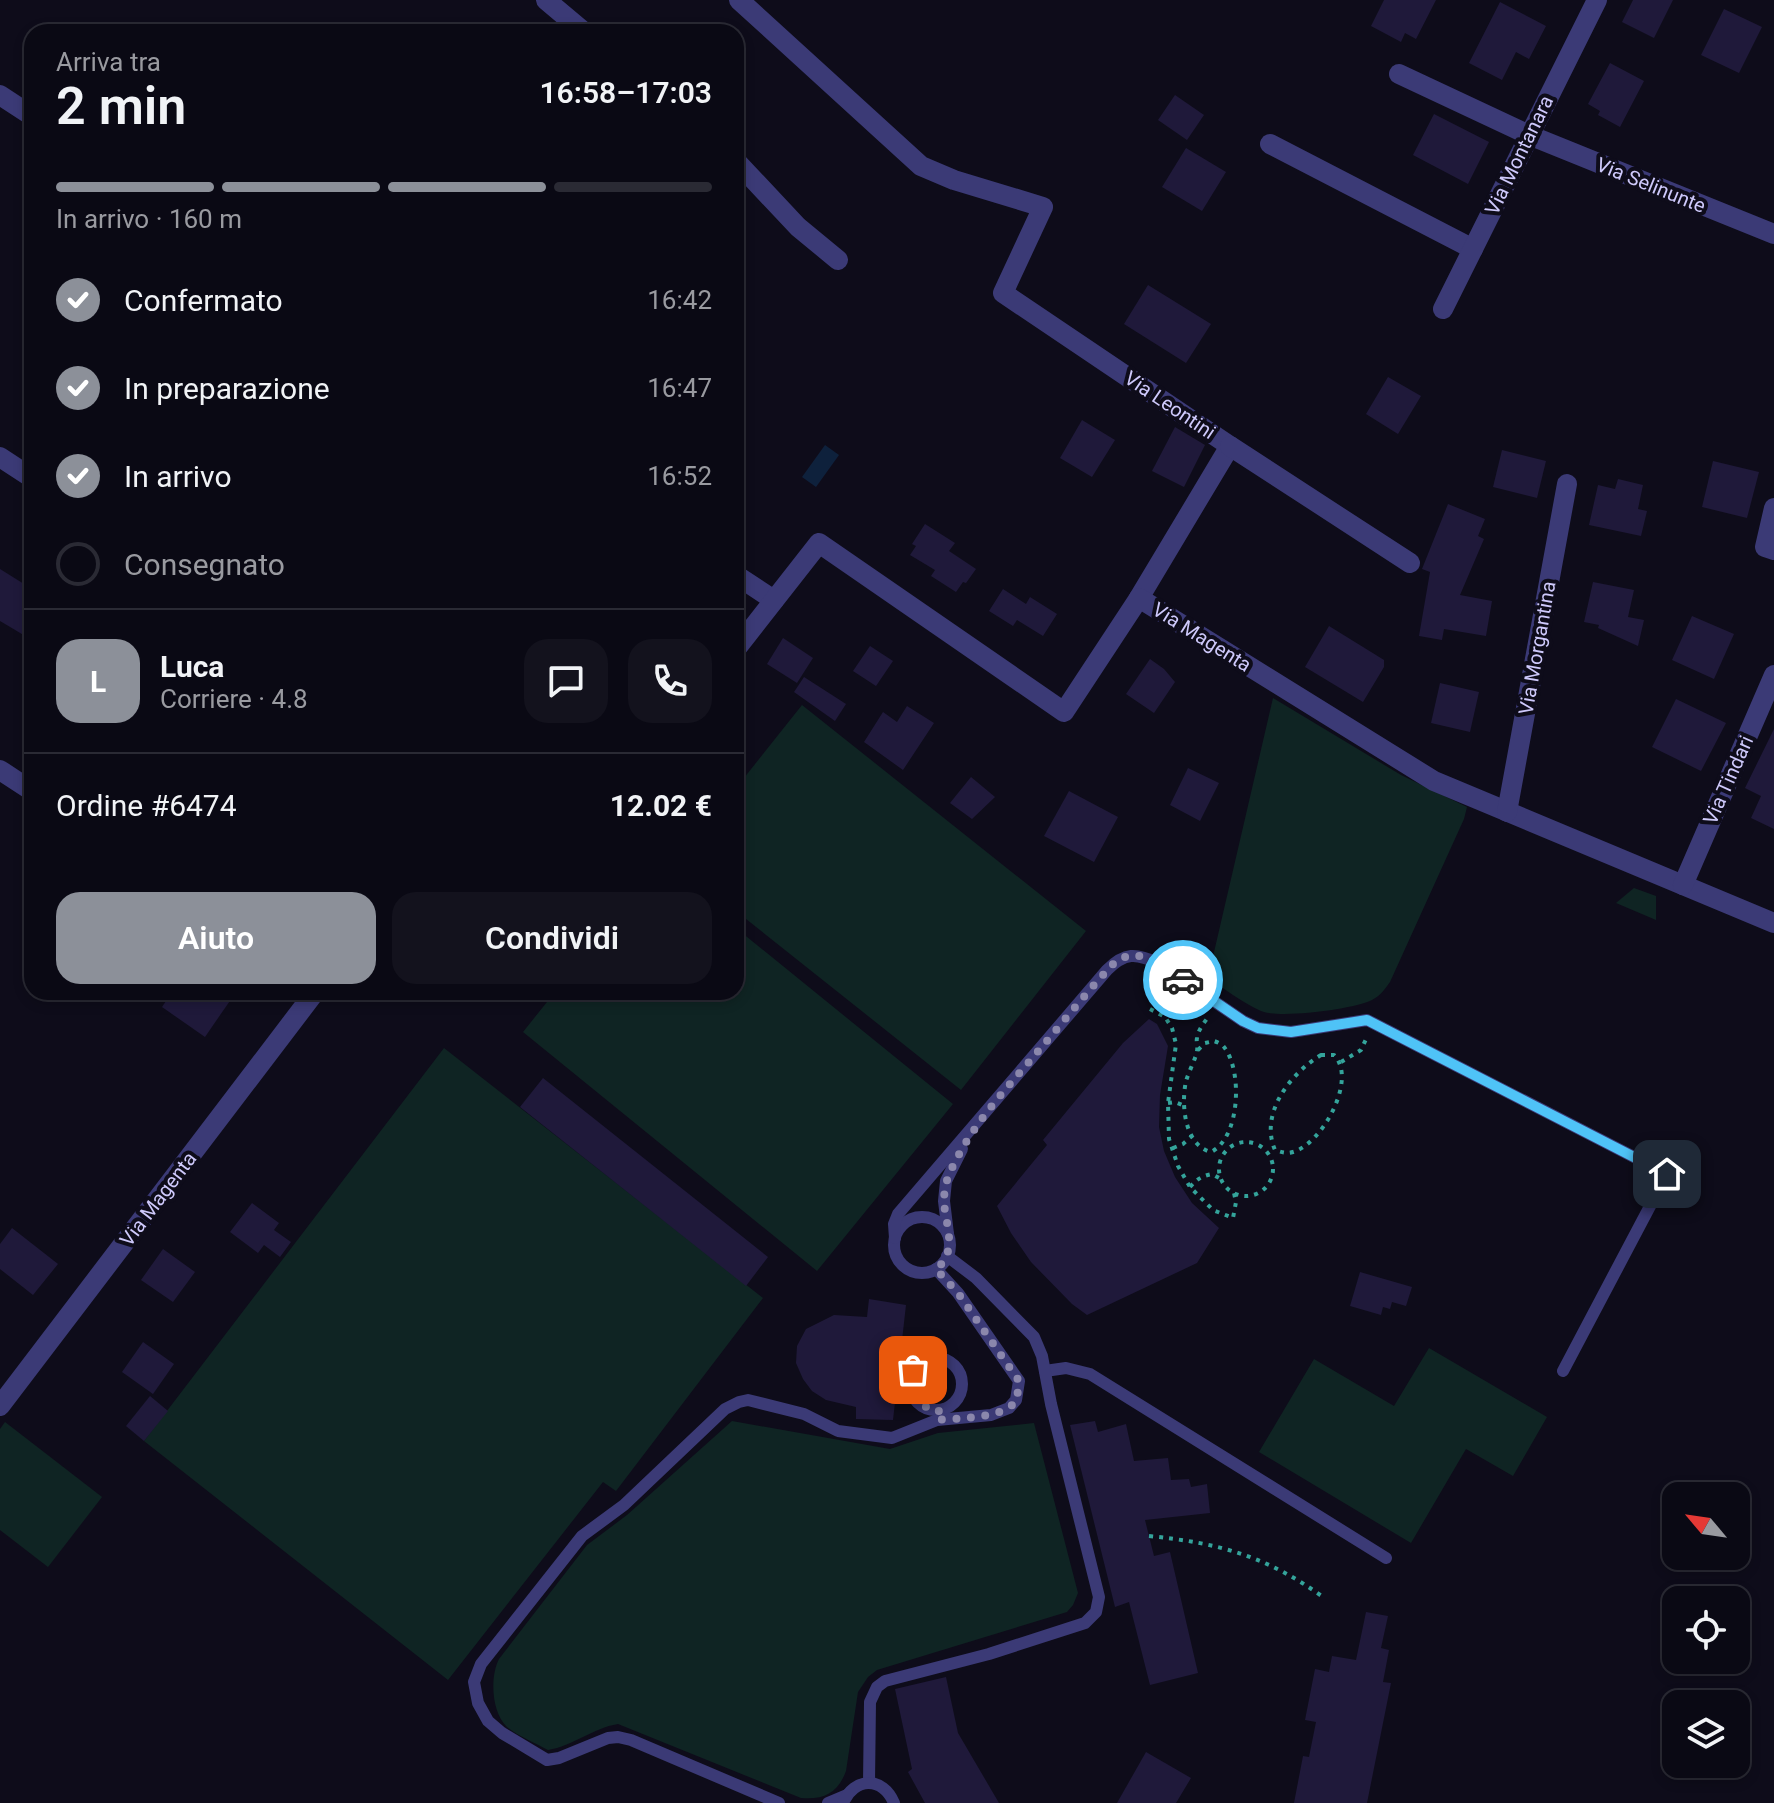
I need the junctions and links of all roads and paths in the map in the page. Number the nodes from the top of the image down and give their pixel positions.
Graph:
1 (546, 0) edge
2 (739, 0) edge
3 (1597, 0) edge
4 (574, 24) edge
5 (1399, 74) dead end
6 (0, 95) edge
7 (24, 111) edge
8 (1529, 135) junction
9 (1270, 144) dead end
10 (744, 170) edge
11 (1774, 234) edge
12 (1473, 249) junction
13 (838, 260) dead end
14 (1443, 309) dead end
15 (1230, 446) junction
16 (0, 457) edge
17 (24, 473) edge
18 (1567, 484) dead end
19 (1774, 508) edge
20 (1774, 550) edge
21 (1410, 563) dead end
22 (744, 580) edge
23 (1139, 598) junction
24 (774, 600) junction
25 (744, 639) edge
26 (1774, 675) edge
27 (0, 770) edge
28 (24, 786) edge
29 (1507, 812) junction
30 (1683, 885) junction
31 (1774, 923) edge
32 (309, 1000) edge
33 (1218, 1004) junction
34 (1150, 1009) dead end
35 (1374, 1023) junction
36 (1198, 1050) junction
37 (1341, 1062) junction
38 (1168, 1103) junction
39 (1185, 1106) junction
40 (973, 1129) junction
41 (1192, 1136) junction
42 (1220, 1147) junction
43 (1173, 1148) junction
44 (1275, 1150) junction
45 (1224, 1152) junction
46 (1268, 1152) junction
47 (1221, 1179) junction
48 (1190, 1187) junction
49 (1234, 1193) junction
50 (948, 1235) junction
51 (895, 1238) junction
52 (947, 1256) junction
53 (936, 1269) junction
54 (1045, 1371) junction
55 (1563, 1371) dead end
56 (0, 1406) edge
57 (938, 1415) junction
58 (1149, 1536) dead end
59 (1386, 1558) dead end
60 (1323, 1597) dead end
61 (869, 1783) junction
62 (845, 1799) edge
63 (779, 1803) edge
64 (828, 1803) edge
65 (894, 1803) edge

1 - 4 street
2 - 15 street, Via Leontini
3 - 8 street, Via Montanara
5 - 8 street, Via Selinunte
6 - 7 street
8 - 11 street, Via Selinunte
8 - 12 street, Via Montanara
9 - 12 street
10 - 13 street
12 - 14 street, Via Montanara
15 - 21 street
15 - 23 street, Via Leontini
16 - 17 street
18 - 29 street, Via Morgantina
19 - 20 street
22 - 24 street
23 - 24 street, Via Magenta
23 - 29 street, Via Magenta
24 - 25 street, Via Magenta
26 - 30 street, Via Tindari
27 - 28 street
29 - 30 street, Via Magenta
30 - 31 street, Via Magenta
32 - 56 street, Via Magenta
33 - 35 lane
33 - 36 path
33 - 40 lane
34 - 38 path
35 - 37 path
35 - 55 lane
36 - 39 path
36 - 42 path
37 - 44 path
37 - 44 path
38 - 39 path
38 - 43 path
39 - 41 path
40 - 50 lane
40 - 51 lane
41 - 42 path
41 - 43 path
42 - 45 path
43 - 48 path
44 - 46 path
45 - 46 path
45 - 47 path
46 - 49 path
47 - 48 path
47 - 49 path
48 - 49 path
50 - 51 lane
50 - 52 lane
51 - 53 lane
52 - 53 lane
52 - 54 lane
53 - 57 lane
54 - 59 lane
54 - 61 lane
57 - 57 lane
57 - 63 lane
58 - 60 path
61 - 62 lane
61 - 65 lane
62 - 64 lane

